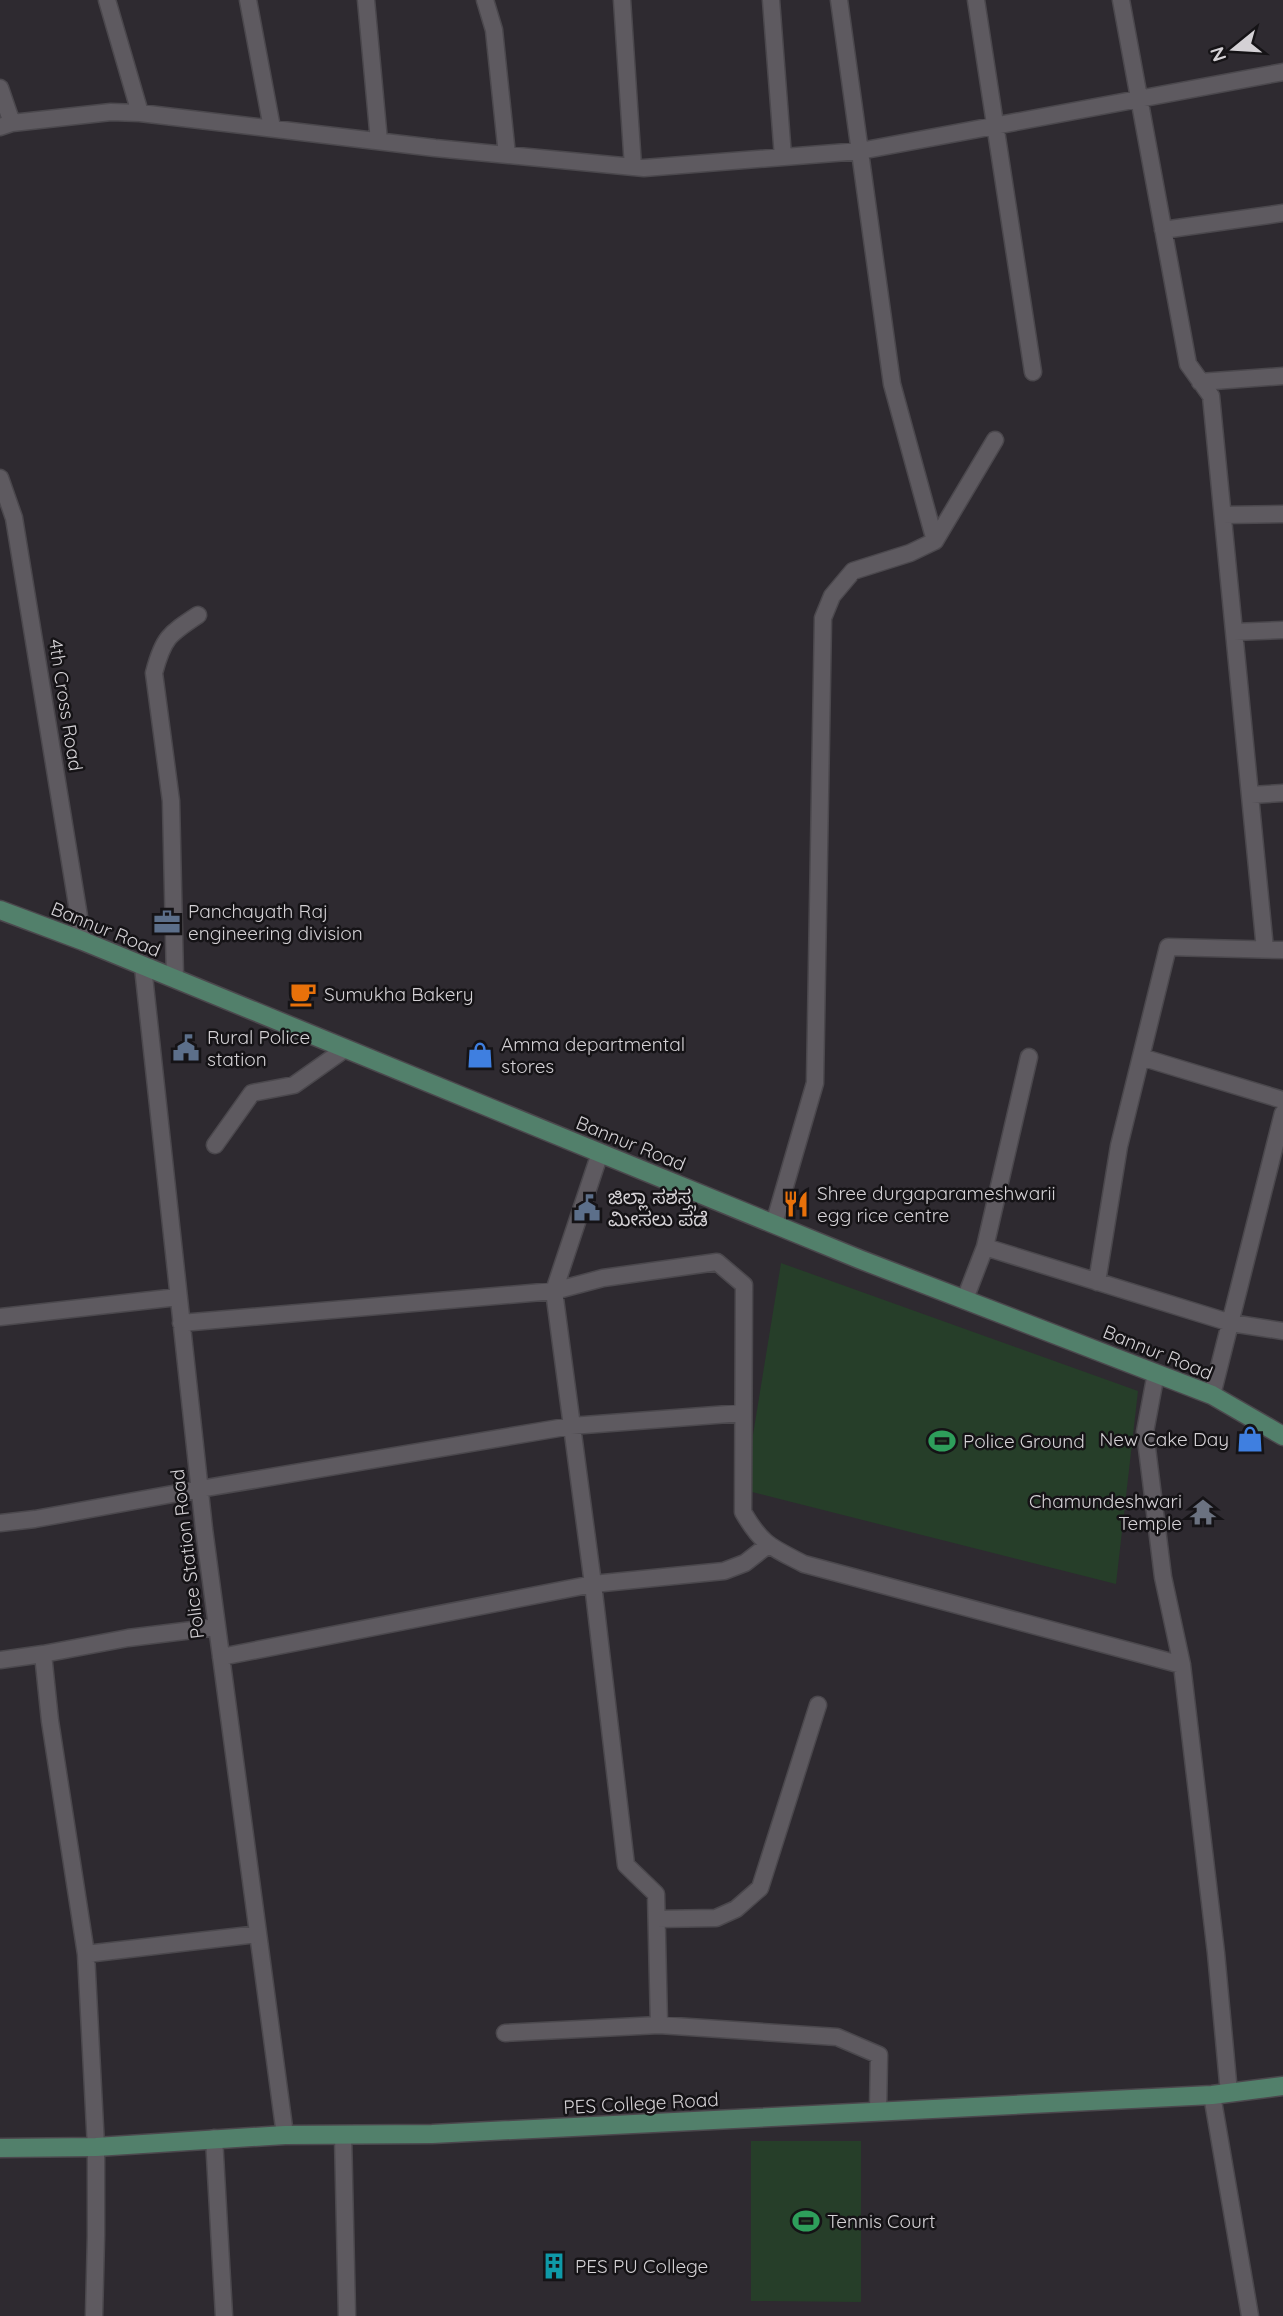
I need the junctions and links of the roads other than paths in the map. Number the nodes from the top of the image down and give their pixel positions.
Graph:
1 (107, 0) edge
2 (248, 0) edge
3 (366, 0) edge
4 (485, 0) edge
5 (622, 0) edge
6 (771, 0) edge
7 (839, 0) edge
8 (976, 0) edge
9 (1121, 0) edge
10 (1283, 72) edge
11 (0, 88) edge
12 (1139, 100) junction
13 (140, 113) junction
14 (6, 125) edge
15 (995, 126) junction
16 (272, 128) junction
17 (379, 141) junction
18 (860, 151) junction
19 (506, 155) junction
20 (783, 157) junction
21 (633, 167) junction
22 (1283, 212) edge
23 (1163, 230) junction
24 (1033, 372) dead end
25 (1283, 376) edge
26 (1200, 382) junction
27 (995, 440) dead end
28 (0, 478) edge
29 (1283, 513) edge
30 (1223, 515) junction
31 (7, 519) edge
32 (936, 541) junction
33 (198, 615) dead end
34 (1283, 630) edge
35 (1234, 632) junction
36 (1283, 793) edge
37 (1251, 795) junction
38 (0, 910) edge
39 (83, 940) junction
40 (1265, 948) junction
41 (1283, 950) edge
42 (143, 967) junction
43 (175, 979) junction
44 (345, 1049) junction
45 (1029, 1057) dead end
46 (1141, 1058) junction
47 (1283, 1100) edge
48 (1283, 1113) edge
49 (215, 1145) dead end
50 (600, 1153) junction
51 (774, 1224) junction
52 (985, 1247) junction
53 (1097, 1282) junction
54 (554, 1291) junction
55 (178, 1297) junction
56 (965, 1299) junction
57 (0, 1317) edge
58 (181, 1323) junction
59 (1231, 1323) junction
60 (1283, 1331) edge
61 (1156, 1373) junction
62 (1212, 1395) junction
63 (742, 1413) junction
64 (571, 1426) junction
65 (1283, 1436) edge
66 (200, 1489) junction
67 (0, 1523) edge
68 (768, 1545) junction
69 (593, 1584) junction
70 (217, 1627) junction
71 (43, 1654) junction
72 (221, 1657) junction
73 (0, 1660) edge
74 (1182, 1665) junction
75 (818, 1705) dead end
76 (657, 1919) junction
77 (258, 1934) junction
78 (86, 1954) junction
79 (659, 2025) junction
80 (505, 2033) dead end
81 (1283, 2086) edge
82 (1220, 2094) junction
83 (878, 2111) junction
84 (285, 2135) junction
85 (343, 2135) junction
86 (214, 2138) junction
87 (96, 2147) junction
88 (0, 2148) edge
89 (94, 2316) edge
90 (224, 2316) edge
91 (347, 2316) edge
92 (1250, 2316) edge

1 - 13 street
2 - 16 street
3 - 17 street
4 - 19 street
5 - 21 street
6 - 20 street
7 - 18 street
8 - 15 street
9 - 12 street
10 - 12 street
11 - 14 street
12 - 15 street
12 - 23 street
13 - 14 street
13 - 16 street
15 - 18 street
15 - 24 street
16 - 17 street
17 - 19 street
18 - 20 street
18 - 32 street
19 - 21 street
20 - 21 street
22 - 23 street
23 - 26 street
25 - 26 street
26 - 30 street
27 - 32 street
28 - 31 street, 4th Cross Road
29 - 30 street
30 - 35 street
31 - 39 street, 4th Cross Road
32 - 51 street
33 - 43 street
34 - 35 street
35 - 37 street
36 - 37 street
37 - 40 street
38 - 39 main road, Bannur Road
39 - 42 main road, Bannur Road
40 - 41 street
40 - 46 street
42 - 43 main road, Bannur Road
42 - 55 street, Police Station Road
43 - 44 main road, Bannur Road
44 - 49 street
44 - 50 main road, Bannur Road
45 - 52 street
46 - 47 street
46 - 53 street
48 - 59 street
50 - 51 main road, Bannur Road
50 - 54 street
51 - 56 main road, Bannur Road
52 - 53 street
52 - 56 street
53 - 59 street
54 - 58 street
54 - 63 street
54 - 64 street
55 - 57 street
55 - 58 street, Police Station Road
56 - 61 main road, Bannur Road
58 - 66 street, Police Station Road
59 - 60 street
59 - 62 street
61 - 62 main road, Bannur Road
61 - 74 street
62 - 65 main road, Bannur Road
63 - 64 street
63 - 68 street
64 - 66 street
64 - 69 street
66 - 67 street
66 - 70 street, Police Station Road
68 - 69 street
68 - 74 street
69 - 72 street
69 - 76 street
70 - 71 street
70 - 72 street, Police Station Road
71 - 73 street
71 - 78 street
72 - 77 street, Police Station Road
74 - 82 street
75 - 76 street
76 - 79 street
77 - 78 street
77 - 84 street, Police Station Road
78 - 87 street
79 - 80 street
79 - 83 street
81 - 82 main road, PES College Road
82 - 83 main road, PES College Road
82 - 92 street
83 - 85 main road, PES College Road
84 - 85 main road, PES College Road
84 - 86 main road, PES College Road
85 - 91 street
86 - 87 main road, PES College Road
86 - 90 street
87 - 88 main road, PES College Road
87 - 89 street

